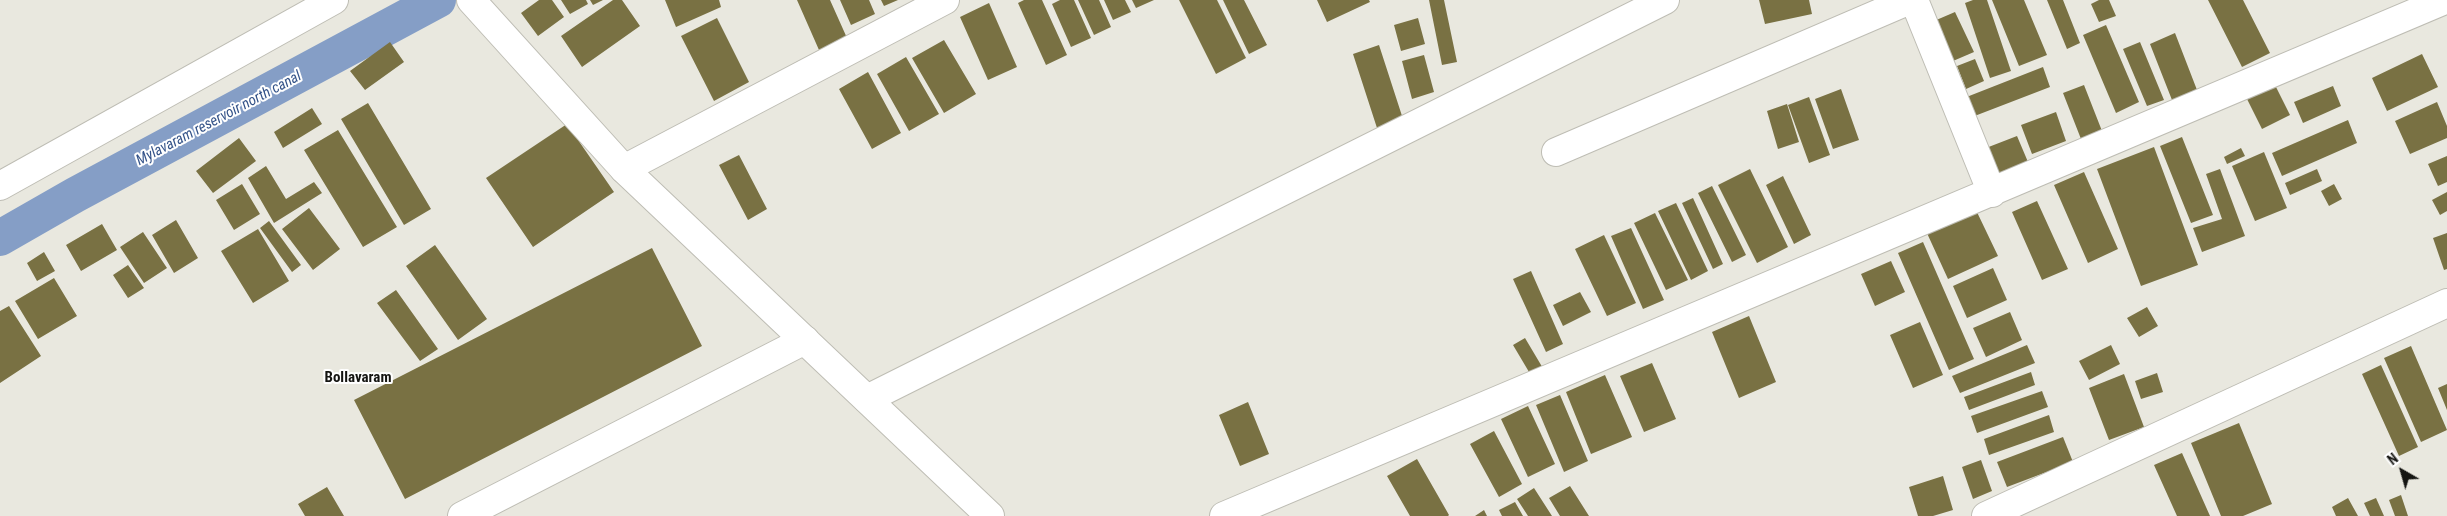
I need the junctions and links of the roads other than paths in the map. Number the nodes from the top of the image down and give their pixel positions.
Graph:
1 (334, 0) edge
2 (471, 0) edge
3 (945, 0) edge
4 (1666, 0) edge
5 (1912, 0) edge
6 (2445, 0) edge
7 (1556, 152) dead end
8 (624, 170) junction
9 (0, 186) edge
10 (1992, 193) junction
11 (2447, 303) edge
12 (805, 340) junction
13 (867, 400) junction
14 (462, 516) edge
15 (990, 516) edge
16 (1224, 516) edge
17 (1986, 516) edge

1 - 9 street
2 - 8 street
3 - 8 street
4 - 13 street
5 - 7 street
5 - 10 street
6 - 10 street
8 - 12 street
10 - 16 street
11 - 17 street
12 - 13 street
12 - 14 street
13 - 15 street

